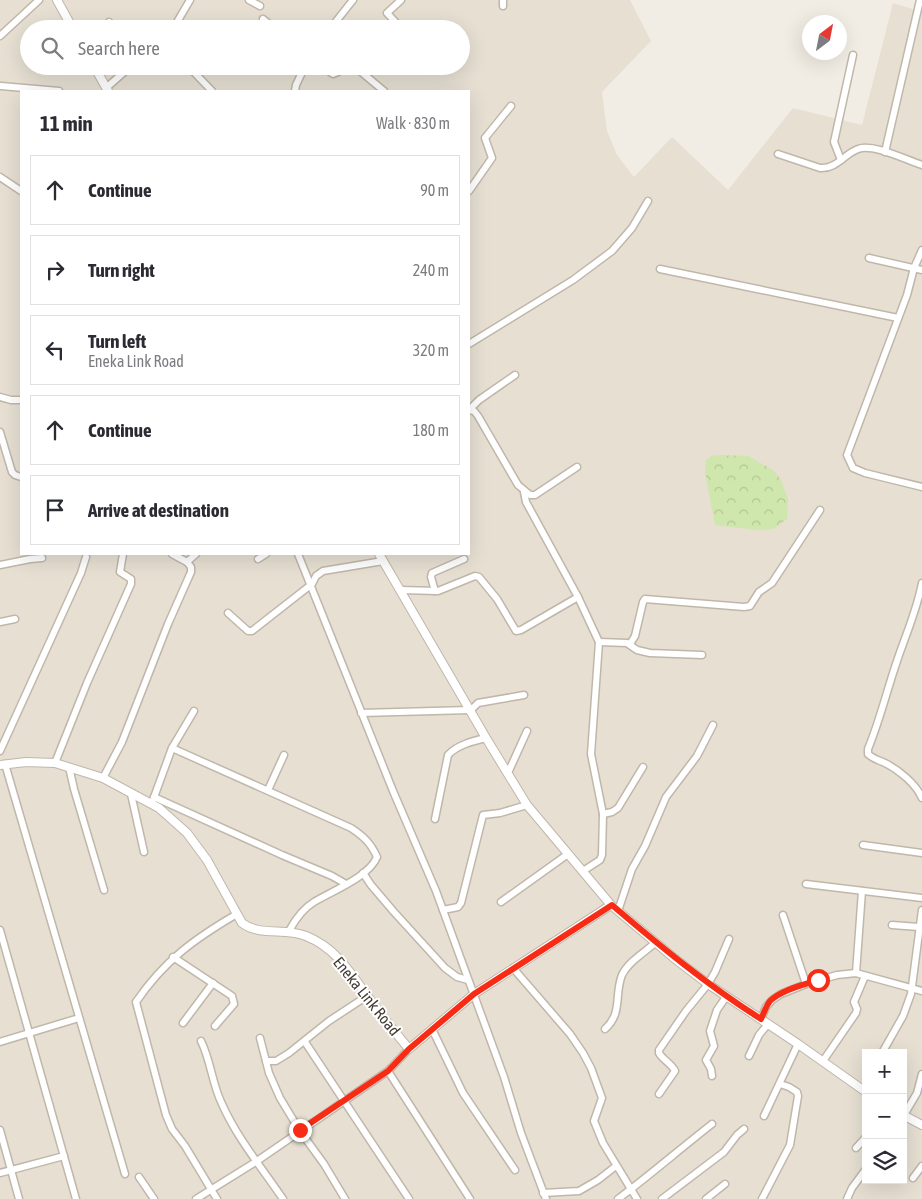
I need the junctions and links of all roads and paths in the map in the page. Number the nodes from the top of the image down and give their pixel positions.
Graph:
1 (39, 0) edge
2 (57, 0) edge
3 (190, 0) edge
4 (250, 0) edge
5 (353, 0) edge
6 (401, 0) edge
7 (920, 0) edge
8 (260, 6) dead end
9 (68, 20) edge
10 (178, 20) edge
11 (337, 20) edge
12 (394, 20) edge
13 (0, 36) edge
14 (853, 55) dead end
15 (99, 75) edge
16 (123, 75) edge
17 (197, 75) edge
18 (301, 75) edge
19 (365, 75) edge
20 (2, 86) dead end
21 (48, 90) edge
22 (107, 90) edge
23 (211, 90) edge
24 (295, 90) edge
25 (383, 90) edge
26 (511, 106) dead end
27 (885, 152) junction
28 (778, 154) dead end
29 (841, 160) junction
30 (922, 165) edge
31 (0, 177) edge
32 (20, 190) edge
33 (470, 190) edge
34 (648, 201) dead end
35 (922, 250) edge
36 (869, 258) dead end
37 (914, 268) junction
38 (660, 269) dead end
39 (922, 270) edge
40 (898, 318) junction
41 (470, 343) edge
42 (515, 375) dead end
43 (0, 397) edge
44 (20, 400) edge
45 (470, 409) edge
46 (470, 410) edge
47 (0, 432) edge
48 (577, 467) dead end
49 (20, 477) edge
50 (922, 487) edge
51 (524, 492) junction
52 (820, 510) dead end
53 (123, 555) edge
54 (174, 555) edge
55 (195, 555) edge
56 (264, 555) edge
57 (298, 555) edge
58 (380, 555) edge
59 (86, 557) dead end
60 (42, 558) dead end
61 (258, 559) dead end
62 (464, 559) dead end
63 (383, 561) junction
64 (187, 562) junction
65 (0, 565) edge
66 (922, 583) edge
67 (312, 584) junction
68 (400, 590) junction
69 (435, 591) junction
70 (578, 597) junction
71 (228, 613) dead end
72 (16, 619) dead end
73 (0, 622) edge
74 (599, 642) junction
75 (630, 644) junction
76 (702, 655) dead end
77 (524, 695) dead end
78 (470, 710) junction
79 (194, 711) dead end
80 (361, 713) junction
81 (713, 725) dead end
82 (528, 731) dead end
83 (486, 738) junction
84 (172, 748) junction
85 (0, 751) edge
86 (284, 755) dead end
87 (55, 763) junction
88 (3, 764) edge
89 (69, 767) junction
90 (643, 767) dead end
91 (508, 773) junction
92 (103, 778) junction
93 (268, 790) junction
94 (131, 794) junction
95 (922, 798) edge
96 (153, 801) junction
97 (527, 805) junction
98 (603, 814) junction
99 (436, 820) dead end
100 (864, 845) dead end
101 (144, 852) dead end
102 (922, 853) edge
103 (568, 854) junction
104 (583, 870) junction
105 (363, 873) junction
106 (346, 884) junction
107 (806, 884) dead end
108 (104, 890) dead end
109 (862, 891) junction
110 (922, 898) edge
111 (501, 902) dead end
112 (612, 905) junction
113 (443, 910) junction
114 (922, 910) edge
115 (618, 911) junction
116 (237, 914) junction
117 (783, 915) dead end
118 (892, 925) dead end
119 (919, 927) junction
120 (0, 930) edge
121 (289, 931) junction
122 (729, 939) dead end
123 (656, 943) junction
124 (920, 943) edge
125 (173, 957) junction
126 (513, 968) junction
127 (856, 973) junction
128 (865, 976) junction
129 (468, 980) junction
130 (214, 983) junction
131 (708, 984) junction
132 (806, 984) junction
133 (911, 988) junction
134 (922, 991) edge
135 (474, 994) junction
136 (367, 996) junction
137 (726, 997) junction
138 (79, 1018) junction
139 (764, 1022) junction
140 (183, 1023) dead end
141 (215, 1026) dead end
142 (432, 1029) junction
143 (605, 1029) dead end
144 (30, 1034) junction
145 (260, 1038) dead end
146 (201, 1041) dead end
147 (0, 1042) edge
148 (305, 1042) junction
149 (798, 1044) junction
150 (409, 1049) junction
151 (884, 1049) edge
152 (749, 1056) dead end
153 (266, 1061) junction
154 (822, 1061) junction
155 (388, 1071) junction
156 (922, 1074) edge
157 (712, 1076) dead end
158 (780, 1084) junction
159 (862, 1087) edge
160 (659, 1094) dead end
161 (344, 1100) junction
162 (907, 1110) edge
163 (764, 1116) dead end
164 (907, 1117) edge
165 (712, 1124) dead end
166 (922, 1125) edge
167 (744, 1129) dead end
168 (0, 1130) edge
169 (300, 1130) junction
170 (864, 1139) edge
171 (856, 1148) dead end
172 (64, 1156) junction
173 (257, 1160) junction
174 (616, 1166) junction
175 (922, 1166) edge
176 (11, 1169) junction
177 (515, 1170) dead end
178 (0, 1173) edge
179 (125, 1174) dead end
180 (862, 1174) edge
181 (140, 1177) dead end
182 (913, 1178) dead end
183 (725, 1184) dead end
184 (210, 1189) junction
185 (631, 1189) junction
186 (544, 1196) edge
187 (19, 1199) edge
188 (76, 1199) edge
189 (154, 1199) edge
190 (196, 1199) edge
191 (217, 1199) edge
192 (283, 1199) edge
193 (345, 1199) edge
194 (409, 1199) edge
195 (470, 1199) edge
196 (618, 1199) edge
197 (637, 1199) edge
198 (662, 1199) edge
199 (706, 1199) edge
200 (762, 1199) edge
201 (847, 1199) edge

1 - 13 street
2 - 9 street
3 - 10 street
4 - 8 street
5 - 11 street
6 - 12 street
7 - 27 street
14 - 29 street
15 - 22 street
16 - 22 street
17 - 23 street
18 - 24 street
19 - 25 street
20 - 21 street
26 - 33 street
27 - 29 street
27 - 30 street
28 - 29 street
31 - 32 street
34 - 41 street
35 - 37 street
36 - 37 street
37 - 39 street
37 - 40 street
38 - 40 street
40 - 50 street
42 - 45 street
43 - 44 street
46 - 51 street
47 - 49 street
48 - 51 street
51 - 70 street
52 - 75 street
53 - 87 street
54 - 64 street
55 - 64 street
56 - 61 street
57 - 67 street
58 - 63 street
59 - 85 street
60 - 65 street
62 - 69 street
63 - 67 street
63 - 68 street
64 - 92 street
66 - 95 street
67 - 71 street
67 - 80 street
68 - 69 street
68 - 78 street
69 - 70 street
70 - 74 street
72 - 73 street
74 - 75 street
74 - 98 street
75 - 76 street
77 - 78 street
78 - 80 street
78 - 83 street
79 - 84 street
80 - 113 street
81 - 115 street
82 - 91 street
83 - 91 street
83 - 99 street
84 - 93 street
84 - 96 street
86 - 93 street
87 - 88 street, Eneka Link Road
87 - 89 street, Eneka Link Road
88 - 138 street
89 - 92 street, Eneka Link Road
89 - 108 street
90 - 98 street
91 - 97 street
92 - 94 street, Eneka Link Road
93 - 105 street
94 - 96 street, Eneka Link Road
94 - 101 street
96 - 106 street
96 - 116 street, Eneka Link Road
97 - 103 street
97 - 113 street
98 - 104 street
100 - 102 street
103 - 104 street
103 - 111 street
104 - 112 street
105 - 106 street
105 - 129 street
106 - 121 street
107 - 109 street
109 - 110 street
109 - 127 street
112 - 115 street
112 - 126 street, Eneka Link Road
113 - 129 street
114 - 119 street
115 - 123 street
116 - 121 street, Eneka Link Road
116 - 125 street
117 - 132 street
118 - 119 street
119 - 124 street
120 - 144 street
121 - 136 street, Eneka Link Road
122 - 131 street
123 - 131 street
123 - 143 street
124 - 133 street
125 - 130 street
125 - 184 street
126 - 135 street, Eneka Link Road
126 - 174 street
127 - 128 street
127 - 132 street
128 - 133 street
128 - 154 street
129 - 135 street
130 - 140 street
130 - 141 street
131 - 137 street
131 - 160 street
132 - 139 street
133 - 134 street
133 - 151 street
135 - 142 street, Eneka Link Road
135 - 186 street
136 - 148 street
136 - 150 street, Eneka Link Road
137 - 139 street
137 - 157 street
138 - 144 street
138 - 179 street
139 - 149 street
139 - 152 street
142 - 150 street, Eneka Link Road
142 - 177 street
144 - 147 street
144 - 172 street
145 - 153 street
146 - 173 street
148 - 153 street
148 - 161 street
149 - 154 street
149 - 158 street
150 - 155 street
153 - 169 street
154 - 159 street
155 - 161 street
155 - 195 street
156 - 162 street
158 - 163 street
158 - 200 street
161 - 169 street
161 - 194 street
164 - 166 street
165 - 185 street
167 - 198 street
168 - 176 street
169 - 173 street
169 - 193 street
170 - 171 street
172 - 176 street
172 - 188 street
173 - 184 street
173 - 192 street
174 - 185 street
174 - 186 street
175 - 182 street
176 - 178 street
176 - 187 street
180 - 201 street
181 - 189 street
183 - 199 street
184 - 190 street
184 - 191 street
185 - 196 street
185 - 197 street

